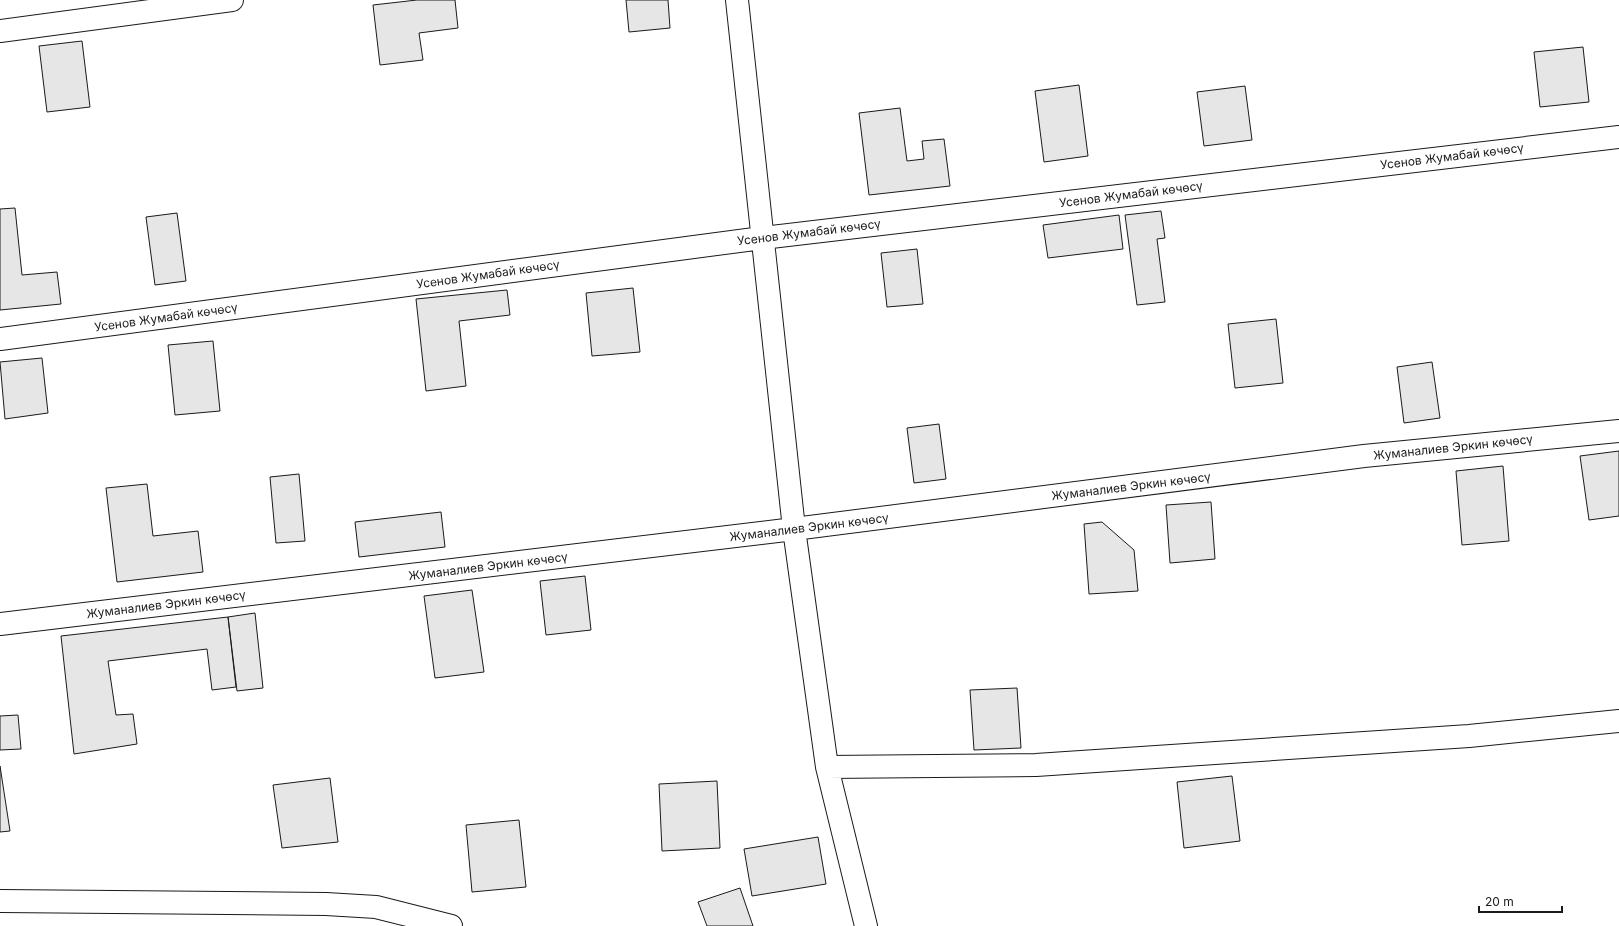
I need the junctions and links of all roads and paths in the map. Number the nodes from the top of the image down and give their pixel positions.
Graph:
1 (232, 0) edge
2 (737, 0) edge
3 (0, 31) edge
4 (1619, 137) edge
5 (762, 238) junction
6 (0, 339) edge
7 (1619, 431) edge
8 (794, 529) junction
9 (0, 624) edge
10 (1619, 721) edge
11 (827, 767) junction
12 (0, 901) edge
13 (451, 926) edge
14 (866, 926) edge

1 - 3 street
2 - 5 street
4 - 5 street, Усенов Жумабай көчөсү
5 - 6 street, Усенов Жумабай көчөсү
5 - 8 street
7 - 8 street, Жуманалиев Эркин көчөсү
8 - 9 street, Жуманалиев Эркин көчөсү
8 - 11 street
10 - 11 street
11 - 14 street
12 - 13 street

